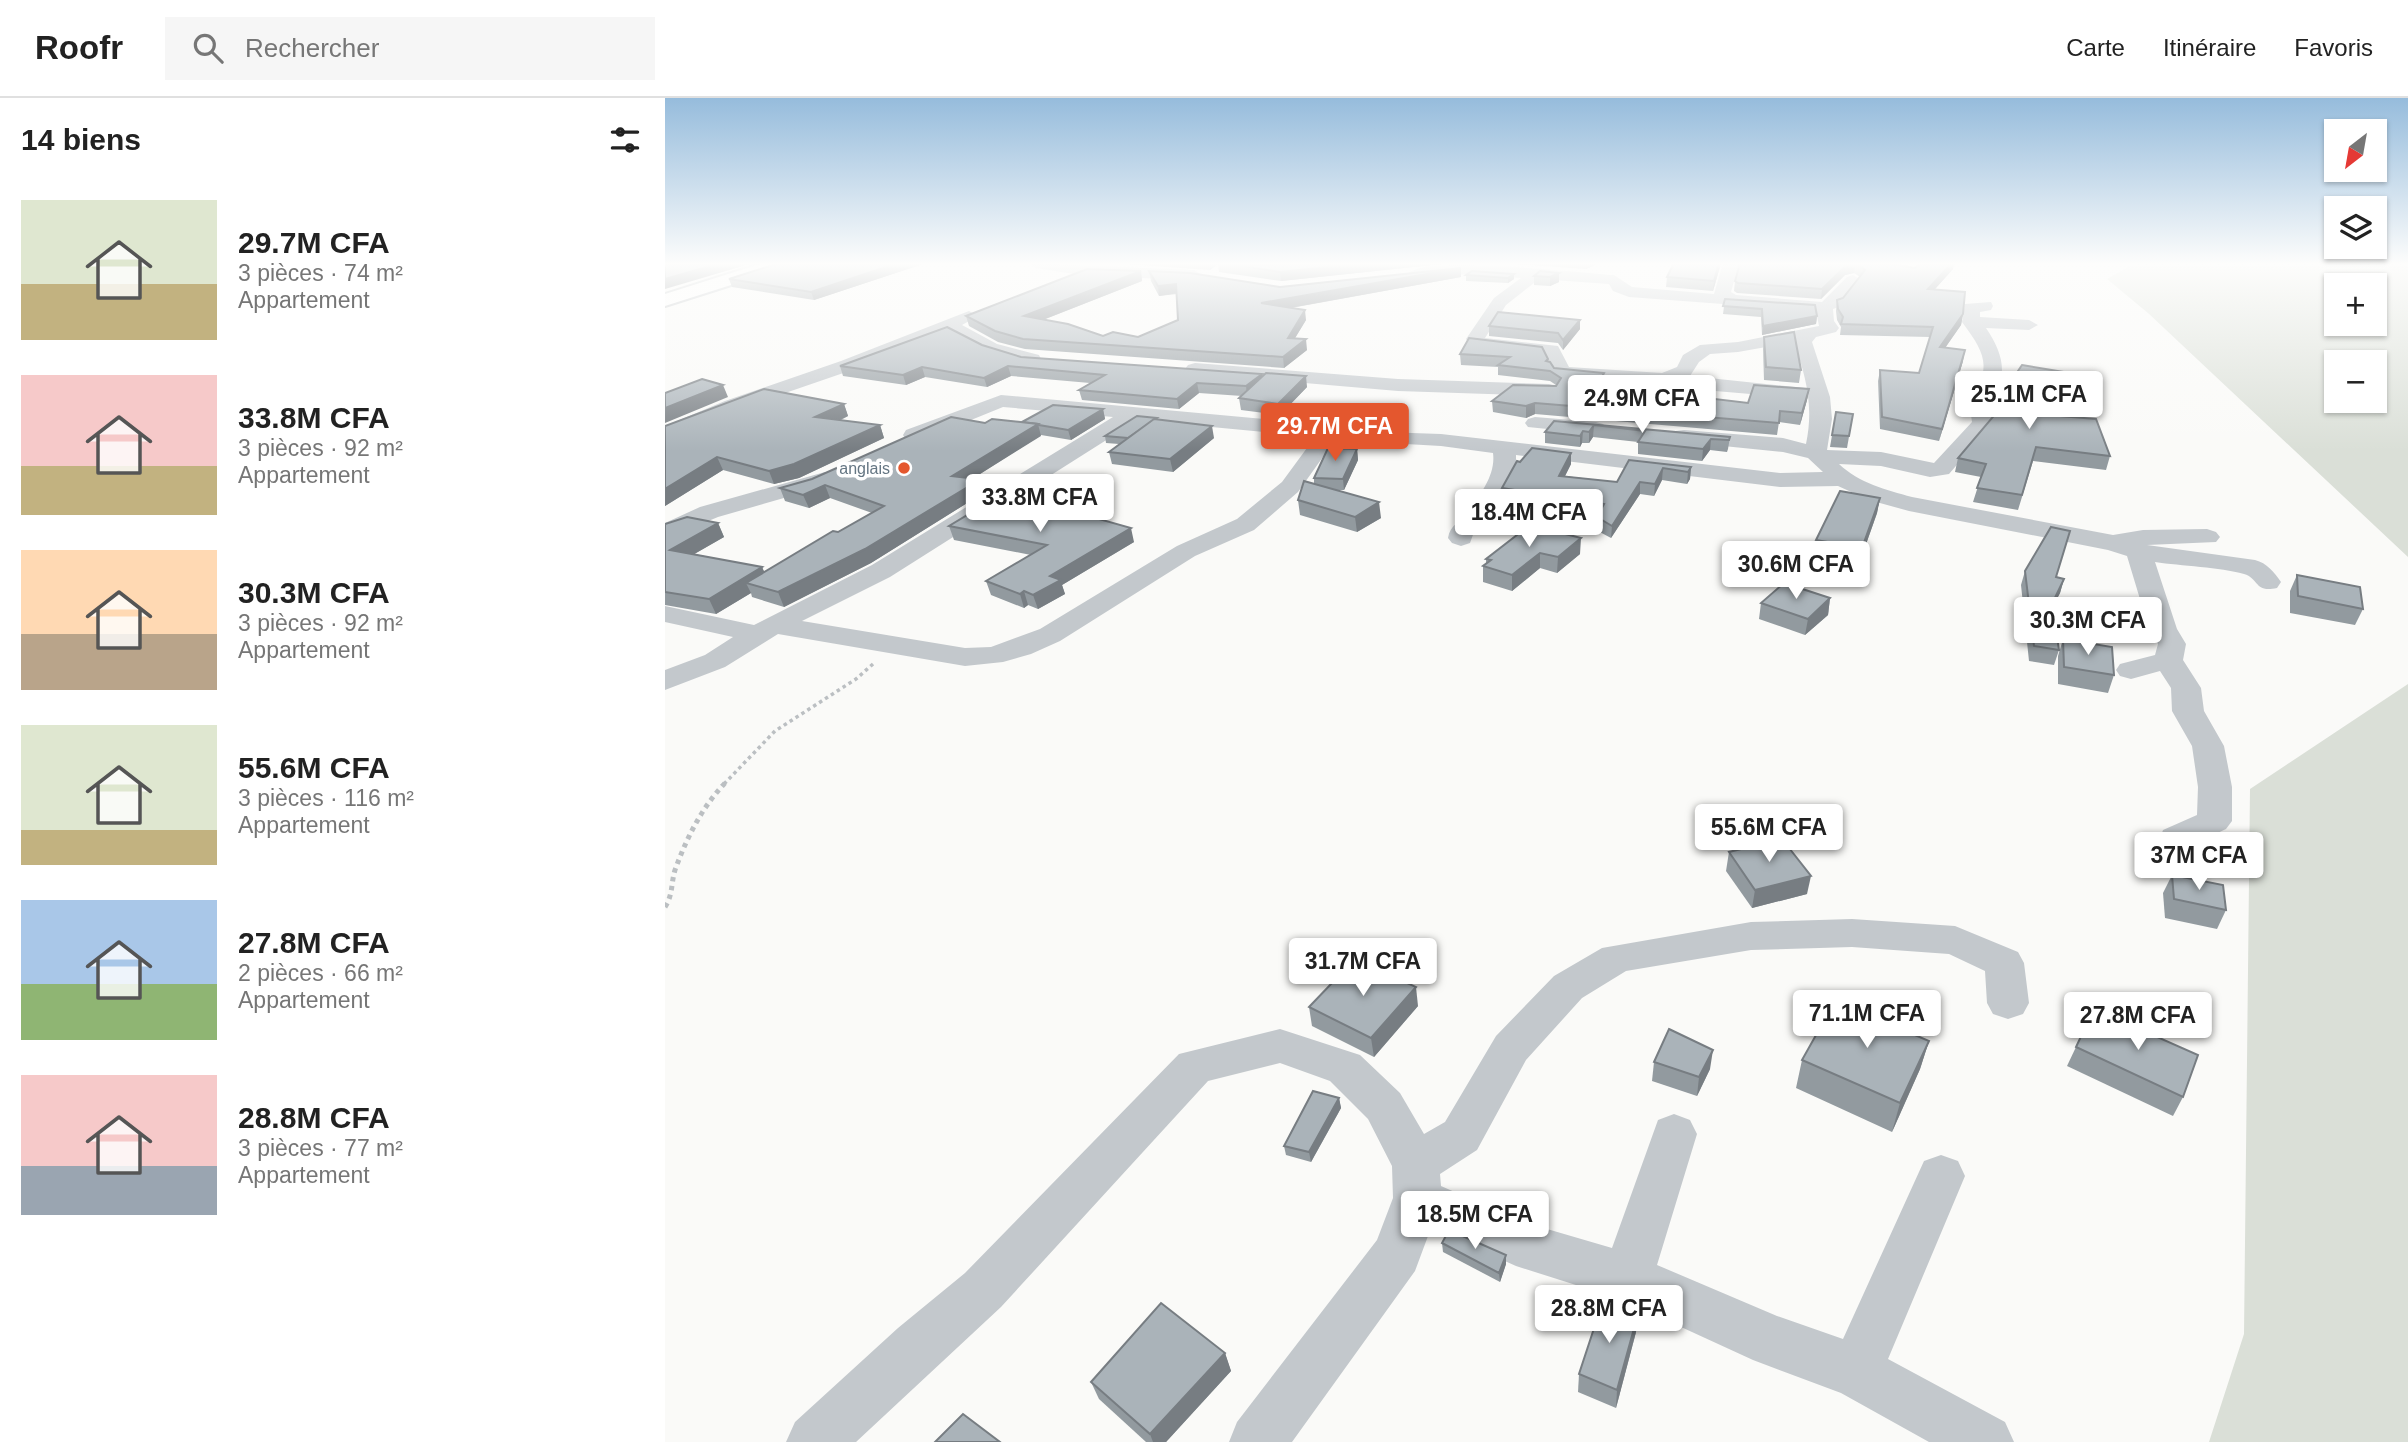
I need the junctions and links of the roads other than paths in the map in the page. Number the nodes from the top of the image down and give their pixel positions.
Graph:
1 (946, 326) edge
2 (949, 326) edge
3 (1484, 326) edge
4 (1828, 326) edge
5 (1980, 326) edge
6 (1810, 333) junction
7 (1180, 368) edge
8 (1562, 372) junction
9 (1663, 379) junction
10 (1549, 390) junction
11 (1818, 393) junction
12 (1001, 401) junction
13 (1133, 414) junction
14 (1535, 423) junction
15 (1621, 430) edge
16 (1330, 432) junction
17 (665, 434) edge
18 (1667, 434) edge
19 (900, 442) edge
20 (1503, 447) junction
21 (1817, 454) junction
22 (842, 470) edge
23 (1842, 480) junction
24 (665, 532) edge
25 (2207, 537) dead end
26 (1461, 538) dead end
27 (2126, 547) junction
28 (2268, 583) dead end
29 (665, 614) edge
30 (766, 629) junction
31 (2168, 660) junction
32 (2131, 670) dead end
33 (665, 681) edge
34 (2169, 864) dead end
35 (2008, 1003) dead end
36 (1674, 1134) dead end
37 (1941, 1176) dead end
38 (1417, 1181) junction
39 (1628, 1278) junction
40 (1856, 1371) junction
41 (815, 1442) edge
42 (1257, 1442) edge
43 (1985, 1442) edge

1 - 17 street
2 - 12 street
3 - 8 street
4 - 6 street
5 - 21 street
6 - 9 street
6 - 11 street
7 - 10 street
8 - 9 street
8 - 10 street
9 - 11 street
10 - 14 street
11 - 21 street
12 - 13 street
12 - 19 street
13 - 16 street
13 - 30 street
14 - 15 street
14 - 20 street
16 - 20 street
16 - 30 street
18 - 21 street
20 - 23 street
20 - 26 street
21 - 23 street
22 - 24 street
23 - 27 street
25 - 27 street
27 - 28 street
27 - 31 street
29 - 30 street
30 - 33 street
31 - 32 street
31 - 34 street
35 - 38 street
36 - 39 street
37 - 40 street
38 - 39 street
38 - 41 street
38 - 42 street
39 - 40 street
40 - 43 street

